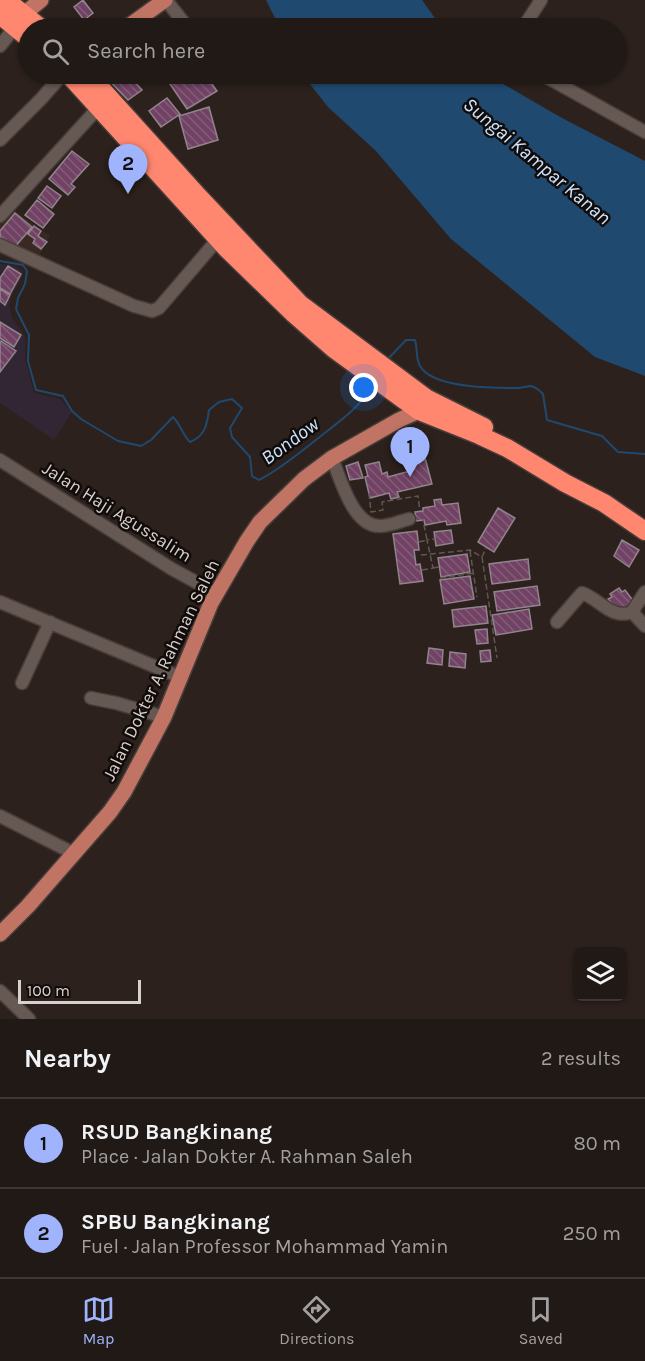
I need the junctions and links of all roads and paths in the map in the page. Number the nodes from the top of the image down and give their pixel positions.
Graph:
1 (6, 0) edge
2 (40, 0) edge
3 (166, 0) edge
4 (541, 0) edge
5 (0, 15) edge
6 (18, 18) edge
7 (28, 18) edge
8 (140, 18) edge
9 (180, 18) edge
10 (529, 18) edge
11 (18, 24) edge
12 (18, 30) edge
13 (0, 46) edge
14 (54, 84) edge
15 (77, 84) edge
16 (96, 84) edge
17 (559, 84) edge
18 (99, 107) junction
19 (645, 132) edge
20 (0, 140) edge
21 (194, 201) junction
22 (0, 216) edge
23 (218, 238) junction
24 (0, 245) edge
25 (368, 365) junction
26 (395, 384) junction
27 (412, 406) junction
28 (332, 458) junction
29 (0, 460) edge
30 (369, 493) dead end
31 (420, 511) dead end
32 (409, 519) dead end
33 (423, 520) dead end
34 (645, 524) edge
35 (645, 531) edge
36 (435, 539) dead end
37 (427, 540) junction
38 (419, 542) dead end
39 (486, 548) dead end
40 (470, 550) junction
41 (430, 554) junction
42 (421, 555) dead end
43 (482, 557) junction
44 (439, 567) dead end
45 (432, 568) junction
46 (422, 570) dead end
47 (474, 573) junction
48 (485, 574) junction
49 (489, 574) dead end
50 (440, 578) dead end
51 (645, 592) edge
52 (216, 593) junction
53 (477, 597) dead end
54 (0, 602) edge
55 (495, 602) dead end
56 (489, 603) junction
57 (632, 612) junction
58 (50, 622) junction
59 (557, 622) dead end
60 (645, 626) edge
61 (497, 658) dead end
62 (180, 677) junction
63 (22, 683) dead end
64 (91, 699) dead end
65 (164, 717) junction
66 (0, 816) edge
67 (74, 853) junction
68 (0, 934) edge
69 (0, 991) edge
70 (28, 1019) edge

1 - 6 highway
2 - 7 main road
3 - 8 main road
3 - 9 street
4 - 10 street
5 - 11 highway
12 - 13 street
14 - 20 street
15 - 18 highway
16 - 21 highway
17 - 19 street
18 - 21 highway
18 - 22 street
21 - 23 highway
21 - 25 highway
23 - 24 street
23 - 25 highway
25 - 26 highway
26 - 27 highway
26 - 34 highway
27 - 28 main road, Jalan Dokter A. Rahman Saleh
27 - 35 highway
28 - 32 street
28 - 52 main road, Jalan Dokter A. Rahman Saleh
29 - 52 street, Jalan Haji Agussalim
30 - 31 path
33 - 37 path
36 - 37 path
37 - 38 path
37 - 41 path
39 - 43 path
40 - 41 path
40 - 43 path
40 - 47 path
41 - 42 path
41 - 45 path
43 - 48 path
44 - 45 path
45 - 46 path
47 - 50 path
47 - 53 path
48 - 49 path
48 - 56 path
51 - 57 street
52 - 62 main road, Jalan Dokter A. Rahman Saleh
54 - 58 street
55 - 56 path
56 - 61 path
57 - 59 street
57 - 60 street
58 - 62 street
58 - 63 street
62 - 65 main road, Jalan Dokter A. Rahman Saleh
64 - 65 street
65 - 67 main road, Jalan Dokter A. Rahman Saleh
66 - 67 street
67 - 68 main road, Jalan Dokter A. Rahman Saleh
69 - 70 street

